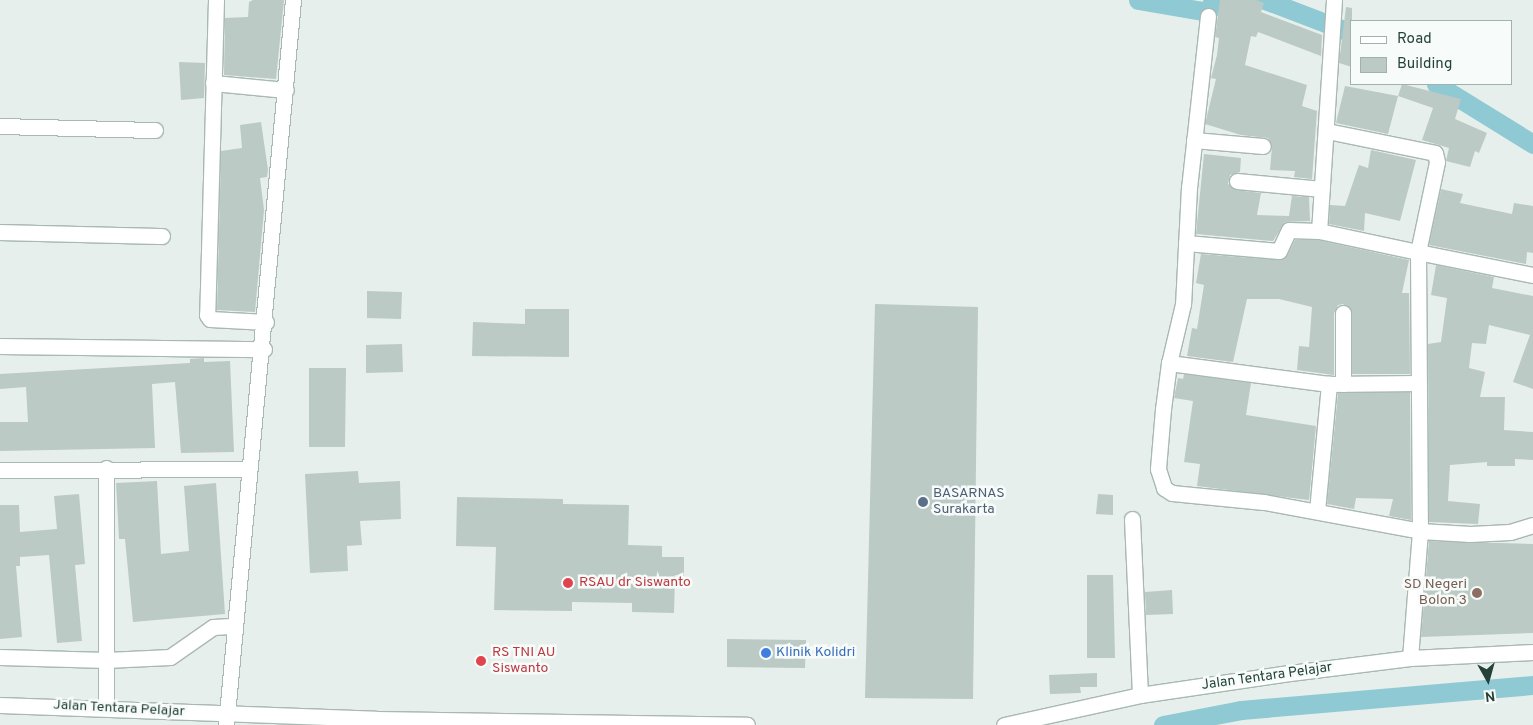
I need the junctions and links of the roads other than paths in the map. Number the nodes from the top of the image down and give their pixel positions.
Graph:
1 (216, 0) edge
2 (293, 0) edge
3 (1334, 0) edge
4 (1208, 16) dead end
5 (213, 83) junction
6 (286, 90) junction
7 (0, 126) edge
8 (155, 130) dead end
9 (1327, 131) junction
10 (1194, 140) junction
11 (1263, 146) dead end
12 (1237, 181) dead end
13 (1322, 189) junction
14 (0, 232) edge
15 (1319, 232) junction
16 (162, 236) dead end
17 (1186, 243) junction
18 (1418, 252) junction
19 (1533, 275) edge
20 (1343, 313) dead end
21 (266, 322) junction
22 (0, 346) edge
23 (264, 349) junction
24 (1169, 363) junction
25 (1418, 383) junction
26 (1336, 384) junction
27 (106, 468) junction
28 (248, 469) junction
29 (0, 470) edge
30 (1316, 511) junction
31 (1132, 519) dead end
32 (1533, 525) edge
33 (1420, 531) junction
34 (235, 626) junction
35 (1533, 652) edge
36 (0, 657) edge
37 (1410, 658) junction
38 (106, 660) junction
39 (1140, 695) junction
40 (0, 705) edge
41 (106, 707) junction
42 (227, 720) edge
43 (588, 724) edge
44 (747, 725) edge
45 (1004, 725) edge

1 - 5 street
2 - 6 street
3 - 9 street
4 - 10 street
5 - 6 street
5 - 21 street
6 - 21 street
7 - 8 street
9 - 13 street
9 - 18 street
10 - 11 street
10 - 17 street
12 - 13 street
13 - 15 street
14 - 16 street
15 - 17 street
15 - 18 street
17 - 24 street
18 - 19 street
18 - 25 street
20 - 26 street
21 - 23 street
22 - 23 street
23 - 28 street
24 - 26 street
24 - 30 street
25 - 26 street
25 - 33 street
26 - 30 street
27 - 28 street
27 - 29 street
27 - 38 street
28 - 34 street
30 - 33 street
31 - 39 street
32 - 33 street
33 - 37 street
34 - 38 street
34 - 42 street
35 - 37 street, Jalan Tentara Pelajar
36 - 38 street
37 - 39 street, Jalan Tentara Pelajar
38 - 41 street
39 - 45 street, Jalan Tentara Pelajar
40 - 41 street, Jalan Tentara Pelajar
41 - 42 street, Jalan Tentara Pelajar
42 - 43 street, Jalan Tentara Pelajar
43 - 44 street, Jalan Tentara Pelajar

